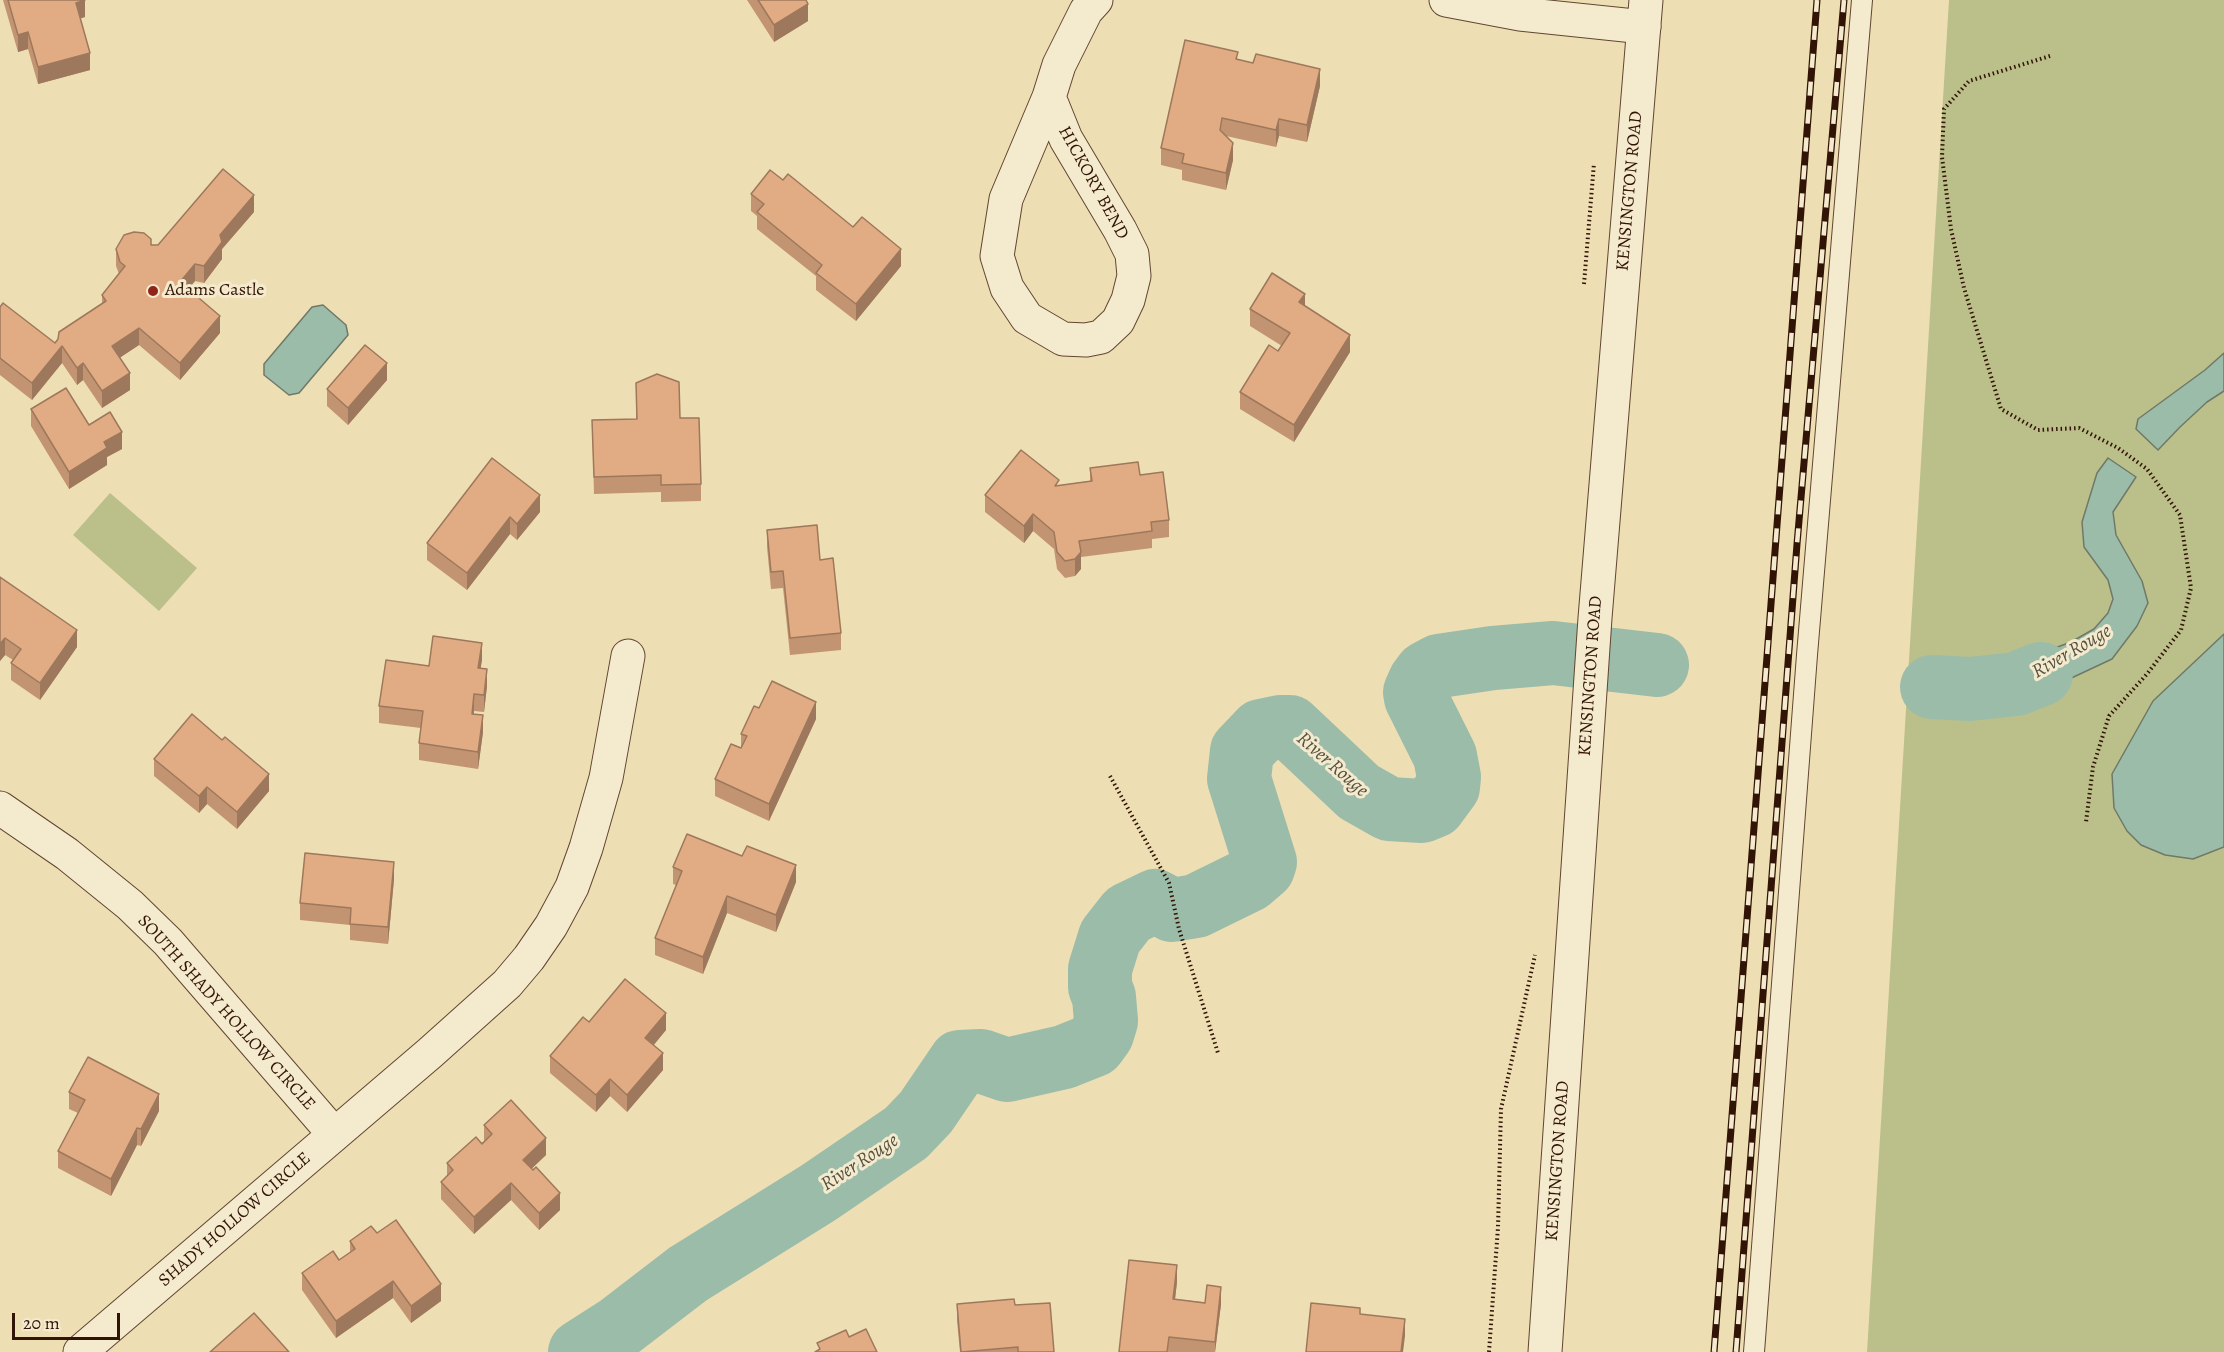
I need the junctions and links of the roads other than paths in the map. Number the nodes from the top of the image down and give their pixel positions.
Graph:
1 (1096, 0) edge
2 (1446, 0) edge
3 (1862, 0) edge
4 (1645, 14) edge
5 (1049, 97) junction
6 (628, 656) dead end
7 (0, 808) edge
8 (334, 1134) junction
9 (80, 1352) edge
10 (1545, 1352) edge
11 (1754, 1352) edge

1 - 5 street, HICKORY BEND
2 - 4 street
3 - 11 lane
4 - 10 street, KENSINGTON ROAD
5 - 5 street, HICKORY BEND
6 - 8 street, SHADY HOLLOW CIRCLE
7 - 8 street, SOUTH SHADY HOLLOW CIRCLE
8 - 9 street, SHADY HOLLOW CIRCLE

